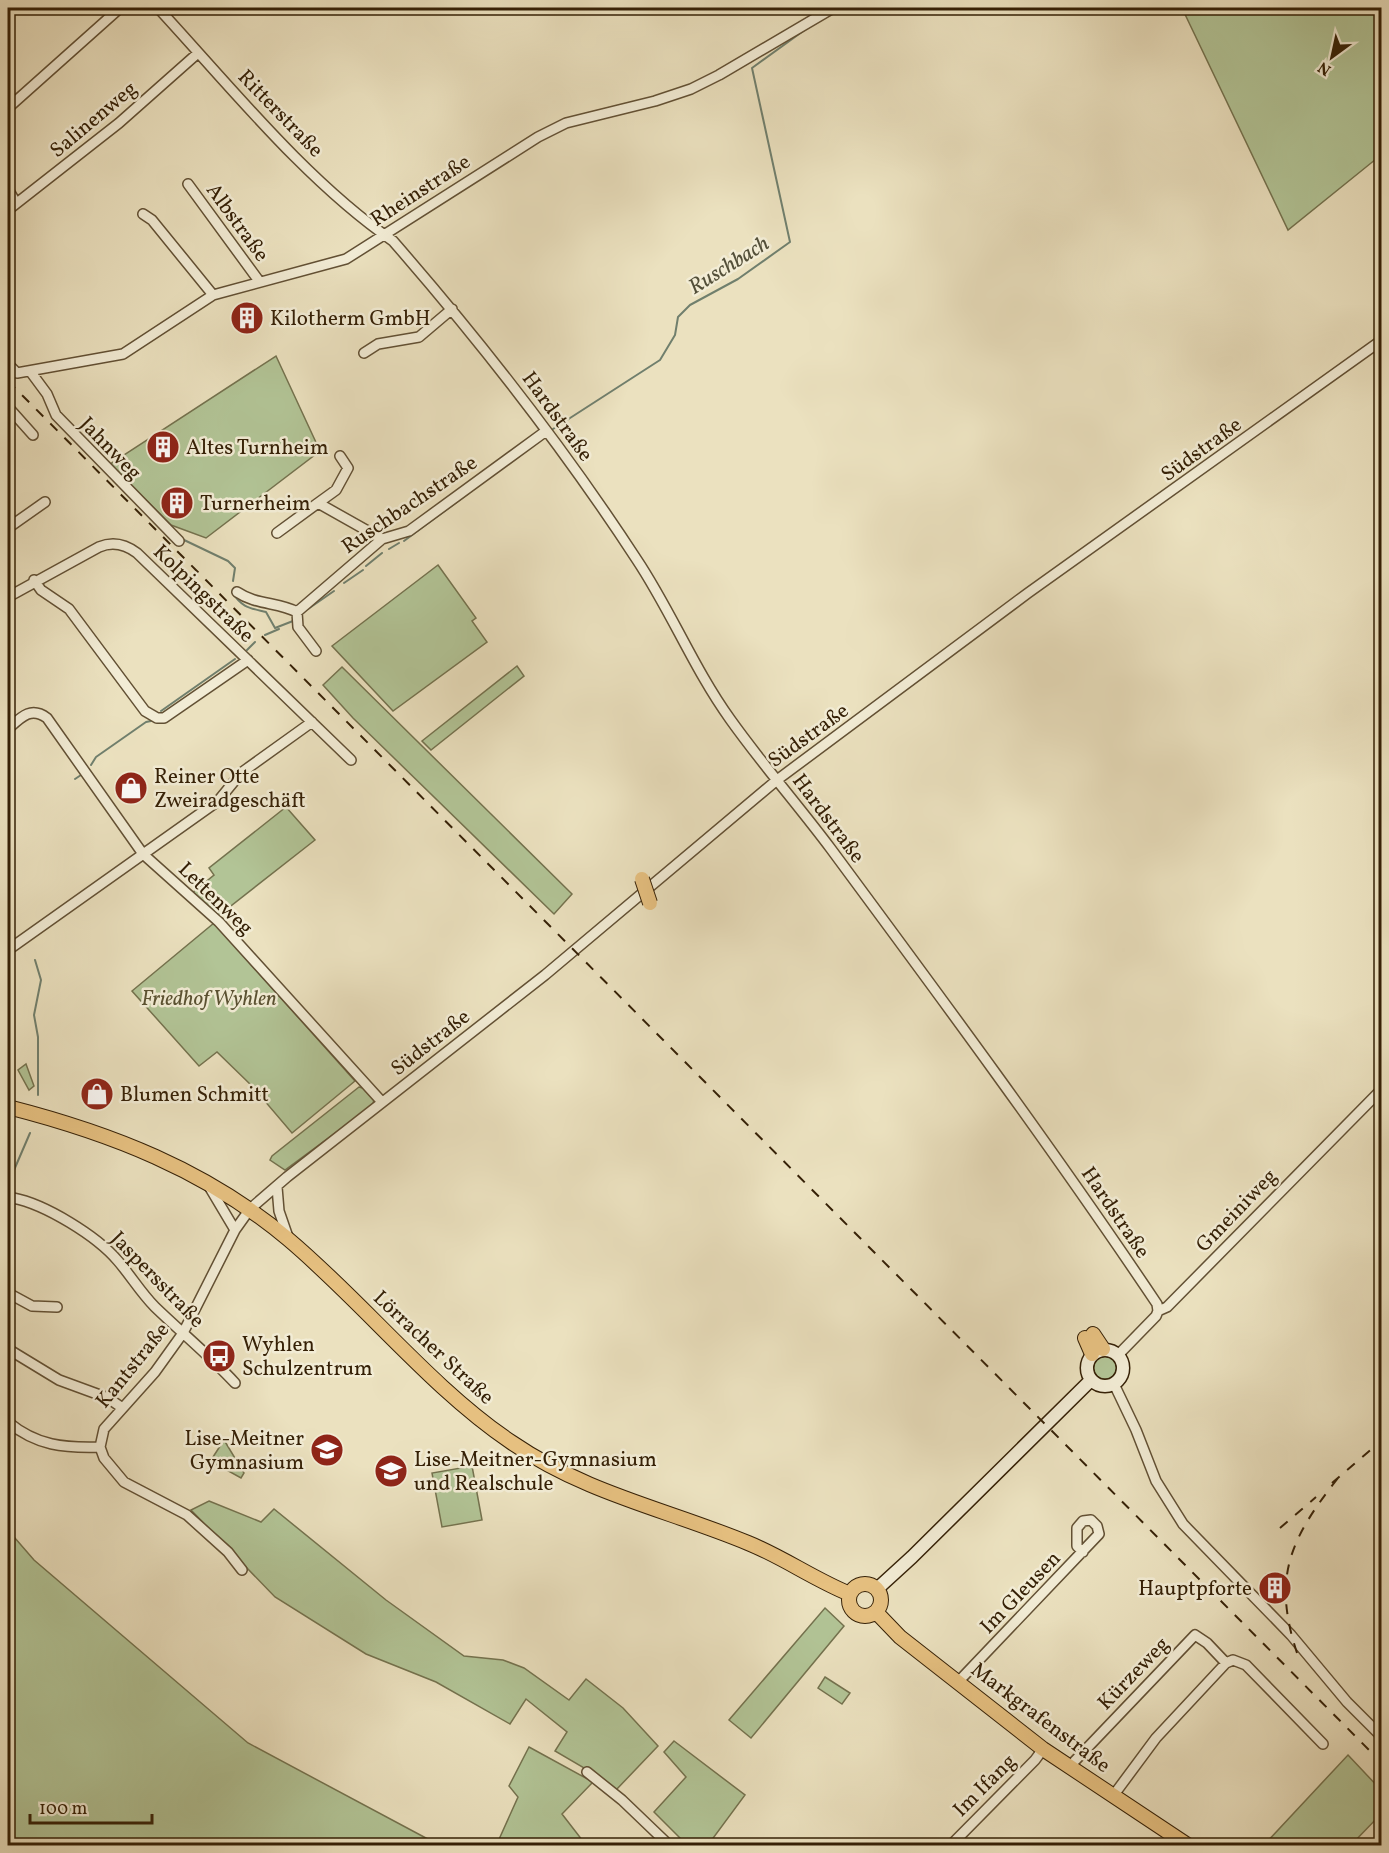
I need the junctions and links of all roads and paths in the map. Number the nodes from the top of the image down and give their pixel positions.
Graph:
1 (120, 8) edge
2 (159, 8) edge
3 (833, 8) edge
4 (198, 53) junction
5 (8, 108) edge
6 (188, 184) dead end
7 (8, 189) edge
8 (16, 202) junction
9 (8, 210) edge
10 (143, 214) dead end
11 (384, 235) junction
12 (259, 281) junction
13 (213, 295) junction
14 (452, 309) junction
15 (1382, 340) edge
16 (364, 353) dead end
17 (8, 364) edge
18 (30, 371) junction
19 (8, 407) edge
20 (546, 431) junction
21 (33, 435) dead end
22 (340, 456) dead end
23 (45, 502) dead end
24 (318, 503) junction
25 (9, 524) edge
26 (277, 533) dead end
27 (382, 539) junction
28 (179, 541) dead end
29 (34, 580) junction
30 (237, 592) dead end
31 (8, 597) edge
32 (297, 612) junction
33 (316, 651) dead end
34 (248, 660) junction
35 (312, 722) junction
36 (8, 729) edge
37 (351, 760) dead end
38 (777, 780) junction
39 (143, 854) junction
40 (642, 879) dead end
41 (650, 903) dead end
42 (8, 950) edge
43 (1382, 1089) edge
44 (382, 1102) junction
45 (8, 1107) edge
46 (205, 1180) junction
47 (278, 1187) junction
48 (13, 1198) dead end
49 (250, 1209) junction
50 (235, 1230) junction
51 (289, 1240) junction
52 (8, 1293) edge
53 (57, 1307) dead end
54 (1158, 1311) junction
55 (183, 1333) junction
56 (1089, 1336) dead end
57 (8, 1350) edge
58 (1098, 1352) junction
59 (1118, 1355) junction
60 (1091, 1380) junction
61 (235, 1383) dead end
62 (1114, 1384) junction
63 (121, 1407) junction
64 (8, 1422) edge
65 (100, 1448) junction
66 (1083, 1552) dead end
67 (242, 1570) dead end
68 (877, 1589) junction
69 (850, 1594) junction
70 (876, 1612) junction
71 (1226, 1663) junction
72 (958, 1682) junction
73 (1382, 1737) edge
74 (1323, 1744) dead end
75 (1043, 1749) junction
76 (1070, 1767) junction
77 (587, 1772) dead end
78 (1113, 1796) junction
79 (670, 1845) edge
80 (950, 1845) edge
81 (1188, 1845) edge

1 - 5 street
2 - 4 street, Ritterstraße
3 - 11 street, Rheinstraße
4 - 8 street, Salinenweg
4 - 11 street, Ritterstraße
6 - 12 street, Albstraße
7 - 8 street
8 - 9 street, Salinenweg
10 - 13 street
11 - 12 street, Rheinstraße
11 - 14 street, Hardstraße
12 - 13 street, Rheinstraße
13 - 18 street, Rheinstraße
14 - 16 street
14 - 20 street, Hardstraße
15 - 38 street, Südstraße
17 - 18 street, Rheinstraße
18 - 28 street, Jahnweg
19 - 21 street
20 - 27 street, Ruschbachstraße
20 - 38 street, Hardstraße
22 - 24 street
23 - 25 street
24 - 26 street
24 - 27 street
27 - 32 street, Ruschbachstraße
29 - 31 street, Kolpingstraße
29 - 34 street, Kolpingstraße
29 - 34 street
30 - 32 street
32 - 33 street
34 - 35 street, Kolpingstraße
35 - 37 street, Kolpingstraße
35 - 39 street
36 - 39 street, Lettenweg
38 - 44 street, Südstraße
38 - 54 street, Hardstraße
39 - 42 street
39 - 44 street, Lettenweg
40 - 41 main road, bridge
43 - 54 street, Gmeiniweg
44 - 47 street, Südstraße
45 - 46 main road, Lörracher Straße
46 - 49 main road, Lörracher Straße
46 - 50 street
47 - 49 street, Südstraße
47 - 51 street
48 - 55 street, Jaspersstraße
49 - 50 street, Kantstraße
49 - 51 main road, Lörracher Straße
50 - 55 street, Kantstraße
51 - 69 main road, Lörracher Straße
52 - 53 street
54 - 59 street, Gmeiniweg
55 - 61 street, Jaspersstraße
55 - 63 street, Kantstraße
56 - 58 main road
57 - 63 street
58 - 59 street
58 - 60 street
59 - 62 street
60 - 62 street
60 - 68 street
62 - 73 street
63 - 65 street, Kantstraße
64 - 65 street
65 - 67 street
66 - 72 street, Im Gleusen
68 - 69 main road
68 - 70 main road
69 - 70 main road
70 - 72 main road, Markgrafenstraße
71 - 74 street, Kürzeweg
71 - 76 street, Kürzeweg
71 - 78 street
72 - 75 main road, Markgrafenstraße
75 - 76 main road, Markgrafenstraße
75 - 80 street, Im Ifang
76 - 78 main road, Markgrafenstraße
77 - 79 street
78 - 81 main road, Markgrafenstraße

